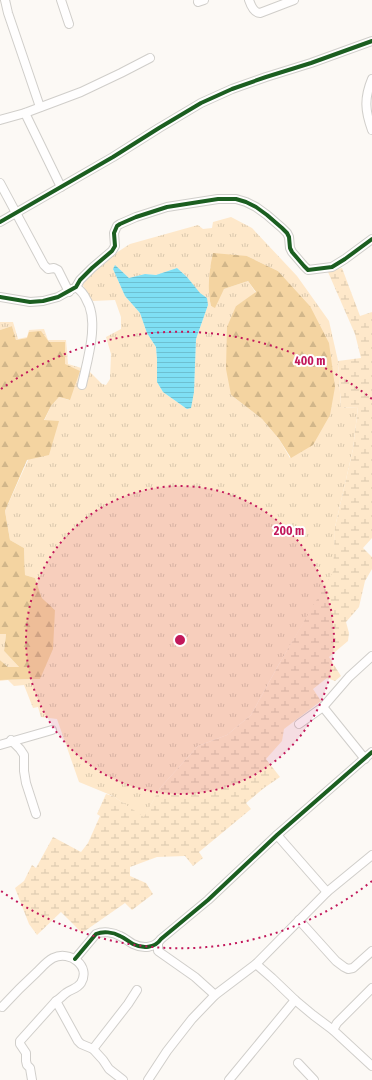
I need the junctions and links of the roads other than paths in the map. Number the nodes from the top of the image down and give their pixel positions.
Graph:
1 (5, 0) edge
2 (61, 0) edge
3 (249, 0) edge
4 (294, 0) edge
5 (69, 24) dead end
6 (372, 41) edge
7 (150, 58) dead end
8 (372, 79) edge
9 (40, 107) junction
10 (26, 113) junction
11 (0, 120) edge
12 (372, 130) edge
13 (0, 183) edge
14 (61, 187) junction
15 (16, 213) junction
16 (0, 222) edge
17 (372, 239) edge
18 (76, 287) junction
19 (68, 292) junction
20 (0, 297) edge
21 (82, 385) dead end
22 (372, 656) edge
23 (323, 707) junction
24 (299, 724) dead end
25 (52, 730) dead end
26 (11, 740) junction
27 (0, 744) edge
28 (372, 752) edge
29 (365, 759) junction
30 (36, 814) dead end
31 (277, 836) junction
32 (372, 855) edge
33 (327, 892) junction
34 (299, 920) junction
35 (156, 947) junction
36 (372, 951) edge
37 (74, 958) junction
38 (256, 964) junction
39 (372, 988) edge
40 (137, 990) dead end
41 (215, 995) junction
42 (295, 1000) junction
43 (56, 1001) junction
44 (2, 1007) dead end
45 (333, 1030) junction
46 (93, 1049) junction
47 (298, 1063) dead end
48 (372, 1066) edge
49 (32, 1080) edge
50 (123, 1080) edge
51 (148, 1080) edge
52 (229, 1080) edge
53 (314, 1080) edge

1 - 9 street
2 - 5 street
3 - 4 street
6 - 14 street
7 - 9 street
8 - 12 street
9 - 10 street
10 - 11 street
10 - 14 street
13 - 15 street
14 - 15 street
15 - 16 street
15 - 19 street
17 - 18 street
18 - 19 street
18 - 21 street
19 - 20 street
22 - 23 street
23 - 24 street
23 - 29 street
25 - 26 street
26 - 27 street
26 - 30 street
28 - 29 street
29 - 31 street
31 - 33 street
31 - 35 street
32 - 33 street
33 - 34 street
34 - 36 street
34 - 38 street
35 - 37 street
35 - 41 street
37 - 43 street
37 - 44 street
38 - 41 street
38 - 42 street
39 - 45 street
40 - 46 street
41 - 51 street
42 - 45 street
42 - 52 street
43 - 46 street
43 - 49 street
45 - 48 street
46 - 50 street
47 - 53 street

